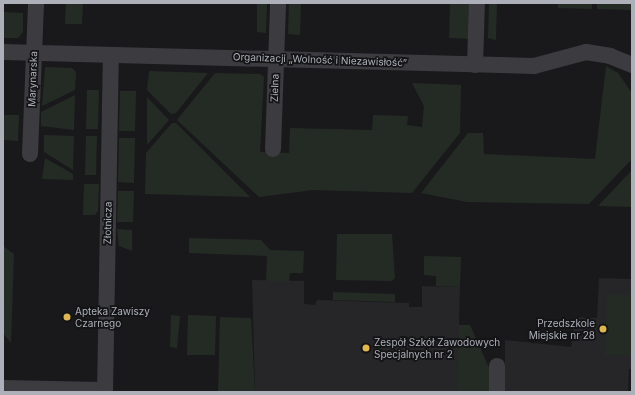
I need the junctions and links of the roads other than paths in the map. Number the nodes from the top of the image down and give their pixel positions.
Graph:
1 (36, 3) edge
2 (278, 3) edge
3 (477, 3) edge
4 (3, 52) edge
5 (34, 52) junction
6 (112, 55) junction
7 (276, 58) junction
8 (475, 65) junction
9 (632, 65) edge
10 (273, 149) dead end
11 (30, 154) dead end
12 (497, 366) dead end
13 (11, 389) edge
14 (105, 391) edge
15 (497, 392) edge

1 - 5 street, Marynarska
2 - 7 street, Zielna
3 - 8 street
4 - 5 street, Organizacji „Wolność i Niezawisłość”
5 - 6 street, Organizacji „Wolność i Niezawisłość”
5 - 11 street, Marynarska
6 - 7 street, Organizacji „Wolność i Niezawisłość”
6 - 14 street, Złotnicza
7 - 8 street, Organizacji „Wolność i Niezawisłość”
7 - 10 street, Zielna
8 - 9 street, Organizacji „Wolność i Niezawisłość”
12 - 15 street
13 - 14 street

